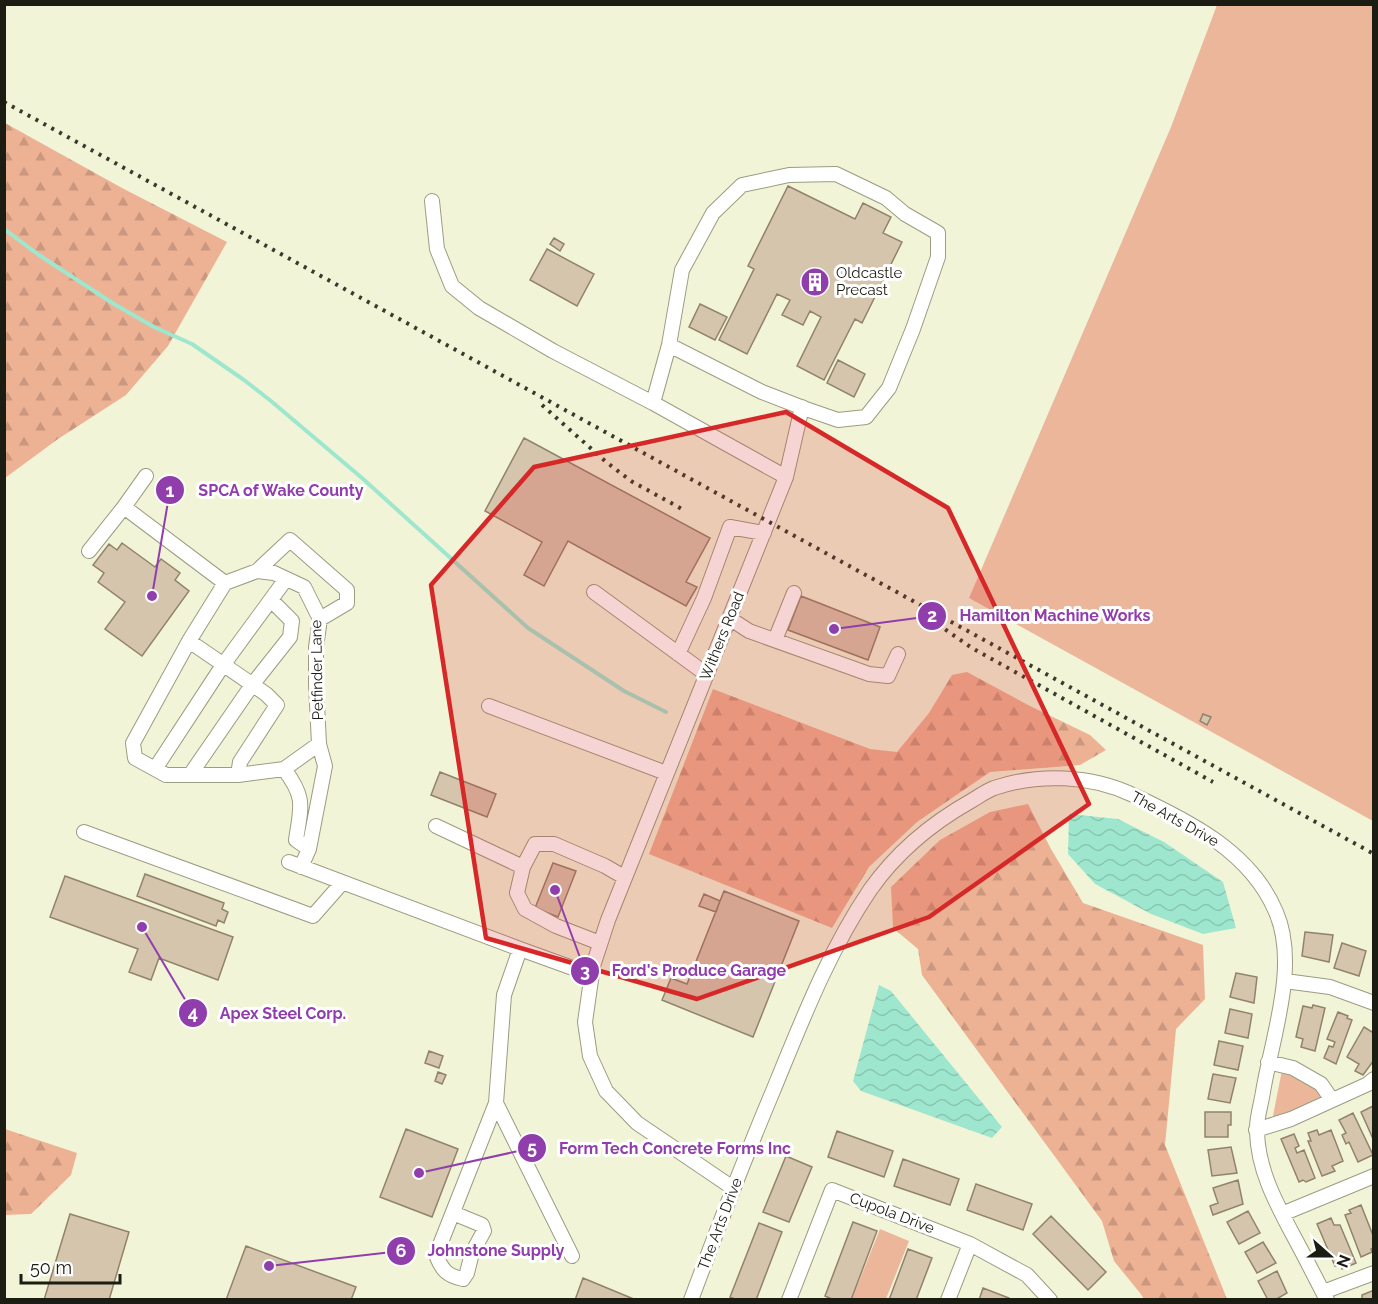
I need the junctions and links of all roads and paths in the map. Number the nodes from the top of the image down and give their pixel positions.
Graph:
1 (432, 201) dead end
2 (669, 345) junction
3 (653, 403) junction
4 (801, 407) junction
5 (147, 476) dead end
6 (786, 477) junction
7 (124, 507) junction
8 (764, 533) junction
9 (89, 552) dead end
10 (257, 571) junction
11 (286, 579) junction
12 (225, 584) junction
13 (594, 592) dead end
14 (794, 593) dead end
15 (271, 600) junction
16 (729, 618) junction
17 (320, 619) junction
18 (775, 640) junction
19 (189, 641) junction
20 (678, 654) junction
21 (898, 654) dead end
22 (222, 665) junction
23 (706, 674) junction
24 (252, 685) junction
25 (489, 706) dead end
26 (319, 744) junction
27 (155, 769) junction
28 (284, 769) junction
29 (666, 773) junction
30 (190, 775) junction
31 (238, 776) junction
32 (436, 826) dead end
33 (84, 832) dead end
34 (309, 849) junction
35 (523, 867) junction
36 (624, 877) junction
37 (342, 884) junction
38 (600, 943) junction
39 (520, 949) junction
40 (592, 975) junction
41 (1285, 981) junction
42 (1374, 1003) edge
43 (1268, 1062) junction
44 (1374, 1079) edge
45 (1332, 1100) junction
46 (496, 1103) junction
47 (1256, 1130) junction
48 (1374, 1176) edge
49 (733, 1188) junction
50 (453, 1213) junction
51 (1282, 1214) junction
52 (970, 1244) junction
53 (572, 1256) dead end
54 (1374, 1273) edge
55 (1325, 1296) edge
56 (691, 1299) edge
57 (789, 1299) edge
58 (948, 1299) edge
59 (1050, 1299) edge

1 - 3 street
2 - 3 street
2 - 4 street
2 - 4 street
3 - 6 street
4 - 6 street, Withers Road
5 - 7 street
6 - 8 street, Withers Road
7 - 9 street
7 - 12 street
8 - 16 street, Withers Road
8 - 20 street
10 - 11 street, Petfinder Lane
10 - 12 street
10 - 17 street
11 - 15 street
11 - 17 street, Petfinder Lane
12 - 19 street
13 - 20 street
14 - 18 street
15 - 22 street
15 - 24 street
16 - 18 street
16 - 23 street, Withers Road
17 - 26 street, Petfinder Lane
18 - 21 street
19 - 22 street
19 - 27 street
20 - 23 street
22 - 24 street
22 - 27 street
23 - 29 street, Withers Road
24 - 30 street
24 - 31 street
25 - 29 street
26 - 28 street
26 - 34 street, Petfinder Lane
27 - 30 street
28 - 31 street
28 - 34 street
29 - 36 street, Withers Road
30 - 31 street
32 - 35 street
33 - 37 street
34 - 37 street, Petfinder Lane
35 - 36 street
35 - 38 street
36 - 38 street, Withers Road
37 - 39 street, Petfinder Lane
38 - 40 street, Withers Road
39 - 40 street, Petfinder Lane
39 - 46 street
40 - 49 street, Withers Road
41 - 42 street
41 - 43 street, The Arts Drive
41 - 49 street, The Arts Drive
43 - 45 street
43 - 47 street, The Arts Drive
44 - 45 street
45 - 47 street
46 - 50 street
46 - 53 street
47 - 51 street, The Arts Drive
48 - 51 street
49 - 56 street, The Arts Drive
50 - 50 street
51 - 55 street, The Arts Drive
52 - 57 street, Cupola Drive
52 - 58 street
52 - 59 street, Cupola Drive
54 - 55 street

